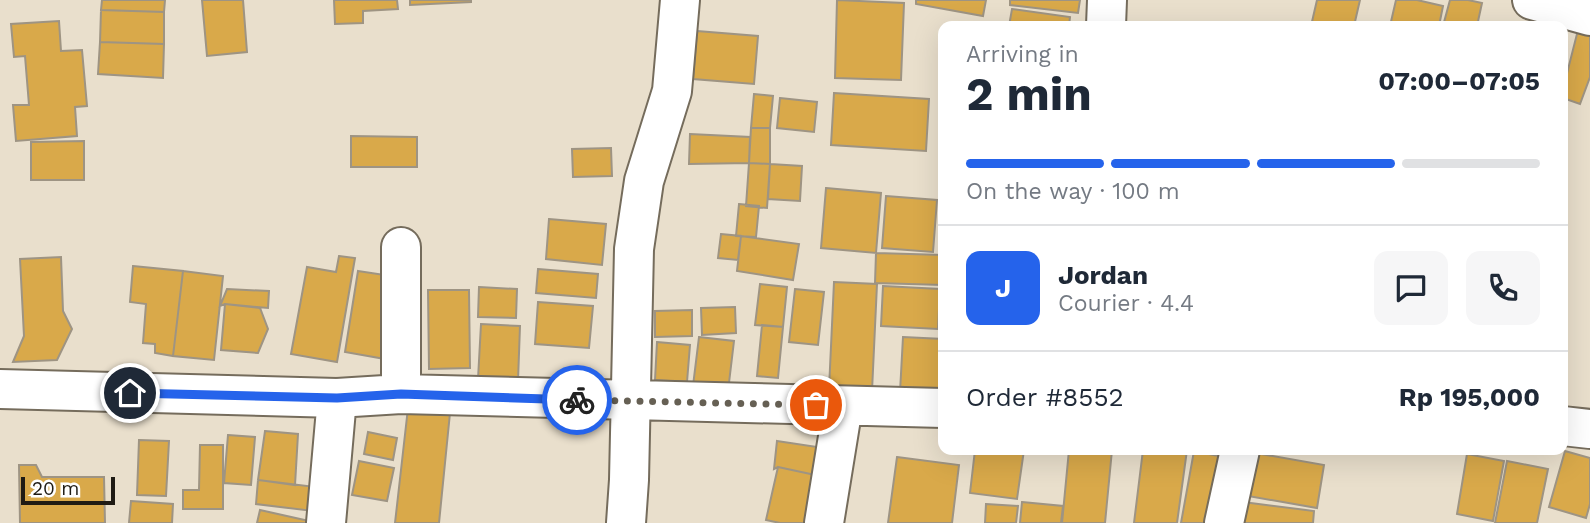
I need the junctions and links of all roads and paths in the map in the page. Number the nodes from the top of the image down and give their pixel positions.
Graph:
1 (680, 0) edge
2 (1107, 0) edge
3 (1532, 0) edge
4 (1590, 16) edge
5 (1106, 21) edge
6 (401, 247) dead end
7 (0, 389) edge
8 (401, 394) junction
9 (337, 398) junction
10 (630, 401) junction
11 (843, 406) junction
12 (938, 408) edge
13 (1568, 427) edge
14 (1590, 429) edge
15 (1239, 455) edge
16 (326, 523) edge
17 (626, 523) edge
18 (824, 523) edge
19 (1224, 523) edge

1 - 10 street
2 - 5 street
3 - 4 street
6 - 8 street
7 - 9 street
8 - 9 street
8 - 10 street
9 - 16 street
10 - 11 street
10 - 17 street
11 - 12 street
11 - 18 street
13 - 14 street
15 - 19 street

